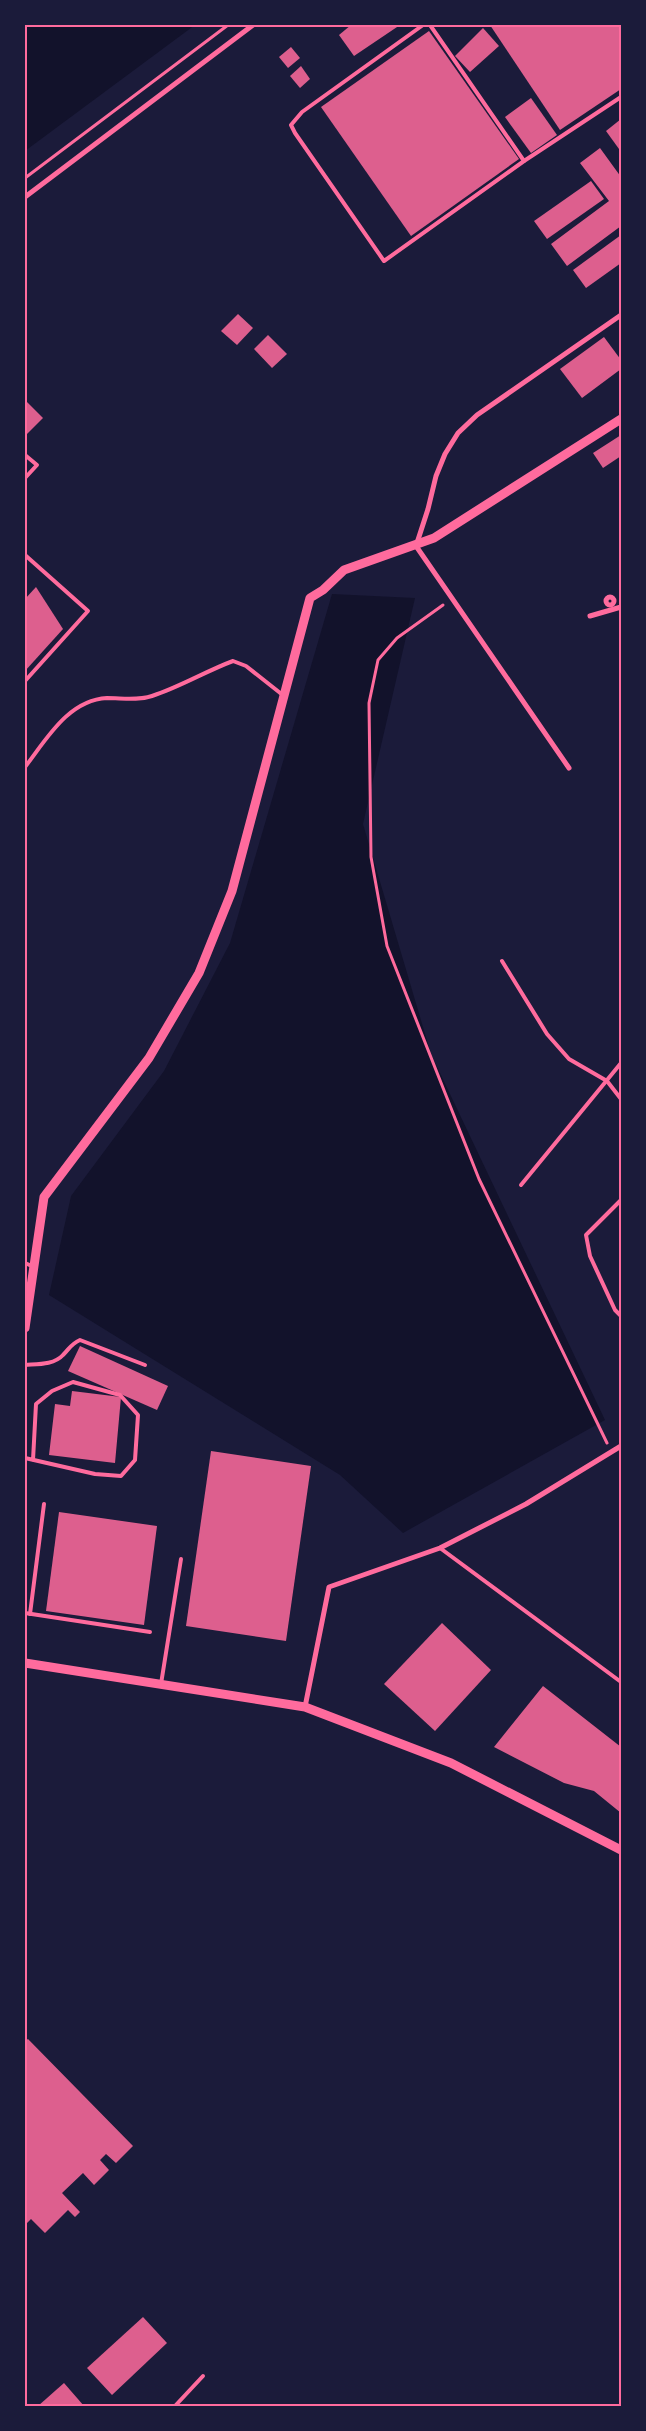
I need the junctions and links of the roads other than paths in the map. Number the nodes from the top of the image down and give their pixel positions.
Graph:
1 (253, 25) edge
2 (423, 25) edge
3 (430, 25) edge
4 (621, 97) edge
5 (524, 161) junction
6 (25, 197) edge
7 (621, 315) edge
8 (621, 420) edge
9 (25, 455) edge
10 (25, 478) edge
11 (416, 546) junction
12 (25, 555) edge
13 (621, 607) edge
14 (590, 616) dead end
15 (25, 681) edge
16 (284, 696) junction
17 (25, 767) edge
18 (569, 768) dead end
19 (502, 961) dead end
20 (621, 1063) edge
21 (607, 1081) junction
22 (621, 1099) edge
23 (522, 1185) dead end
24 (621, 1200) edge
25 (25, 1263) edge
26 (34, 1267) junction
27 (621, 1316) edge
28 (25, 1328) edge
29 (25, 1365) edge
30 (145, 1365) dead end
31 (621, 1446) edge
32 (25, 1458) edge
33 (33, 1460) junction
34 (44, 1504) dead end
35 (440, 1548) junction
36 (181, 1559) dead end
37 (28, 1614) edge
38 (150, 1632) dead end
39 (25, 1663) edge
40 (621, 1682) edge
41 (162, 1684) junction
42 (305, 1707) junction
43 (621, 1850) edge
44 (202, 2376) dead end
45 (175, 2406) edge

1 - 6 street
2 - 5 lane
3 - 5 lane
4 - 5 lane
7 - 11 street
8 - 11 street
9 - 10 lane
11 - 16 street
11 - 18 street
12 - 15 lane
13 - 14 street
16 - 17 lane
16 - 26 street
19 - 21 lane
20 - 21 lane
21 - 22 lane
21 - 23 lane
24 - 27 lane
25 - 26 lane
26 - 28 street
29 - 30 lane
31 - 35 street
32 - 33 lane
33 - 33 lane
34 - 37 lane
35 - 40 lane
35 - 42 street
36 - 41 lane
37 - 38 lane
39 - 41 street
41 - 42 street
42 - 43 street
44 - 45 lane

